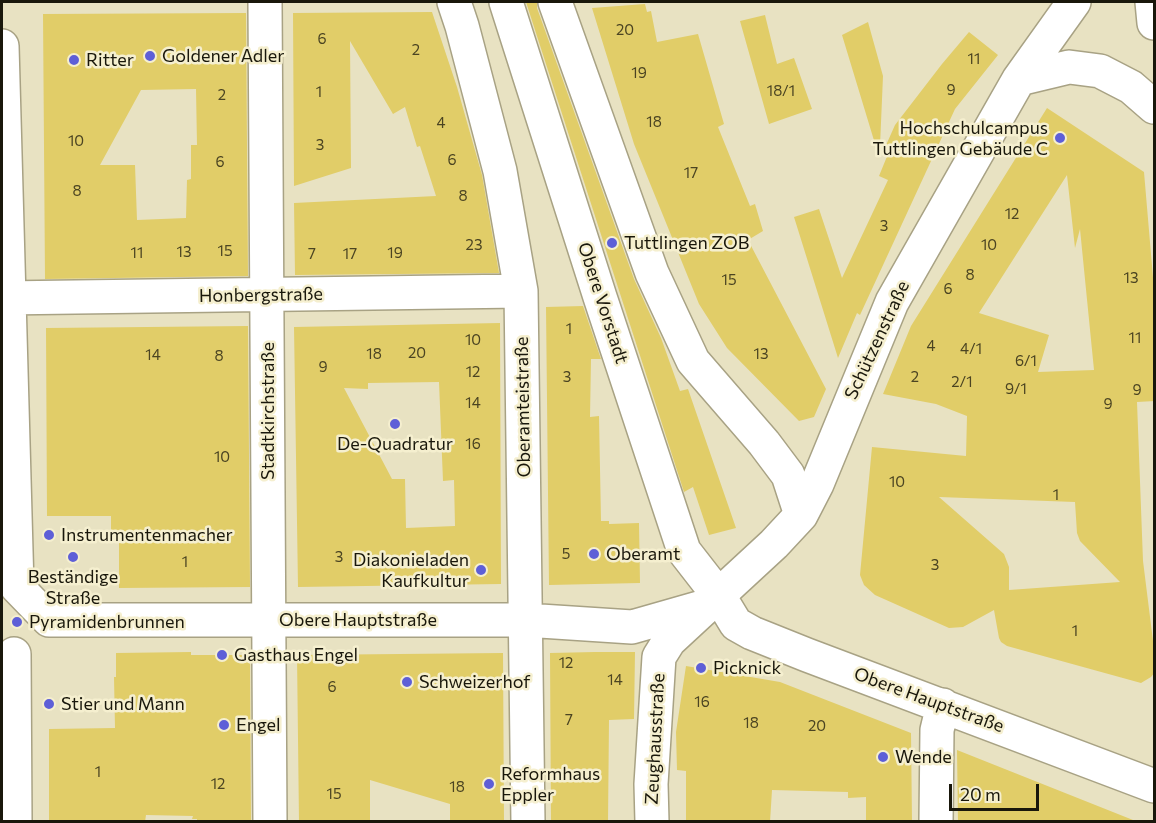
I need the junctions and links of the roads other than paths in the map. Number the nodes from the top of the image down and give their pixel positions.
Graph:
1 (265, 2) edge
2 (454, 2) edge
3 (506, 2) edge
4 (555, 2) edge
5 (1074, 2) edge
6 (1152, 2) edge
7 (1155, 23) edge
8 (2, 46) edge
9 (1019, 79) junction
10 (1155, 108) edge
11 (521, 291) junction
12 (267, 295) junction
13 (5, 298) edge
14 (801, 515) junction
15 (9, 595) edge
16 (714, 600) junction
17 (49, 620) junction
18 (269, 620) junction
19 (525, 620) junction
20 (8, 648) edge
21 (659, 657) joint
22 (943, 705) junction
23 (1155, 786) edge
24 (15, 822) edge
25 (270, 822) edge
26 (528, 822) edge
27 (652, 822) edge
28 (936, 822) edge

1 - 12 street, Stadtkirchstraße
2 - 11 street, Oberamteistraße
3 - 16 street, Obere Vorstadt
4 - 14 street
5 - 9 street, Schützenstraße
6 - 7 street
8 - 13 street
9 - 10 street
9 - 14 street, Schützenstraße
11 - 12 street, Honbergstraße
11 - 19 street, Oberamteistraße
12 - 13 street, Honbergstraße
12 - 18 street, Stadtkirchstraße
13 - 15 street
14 - 16 street, Schützenstraße
15 - 17 street
16 - 19 street, Obere Hauptstraße
16 - 21 street, Schützenstraße
16 - 22 street, Obere Hauptstraße
17 - 18 street, Obere Hauptstraße
17 - 20 street
18 - 19 street, Obere Hauptstraße
18 - 25 street, Stadtkirchstraße
19 - 26 street, Oberamteistraße
20 - 24 street
21 - 27 street, Zeughausstraße
22 - 23 street, Obere Hauptstraße
22 - 28 street

